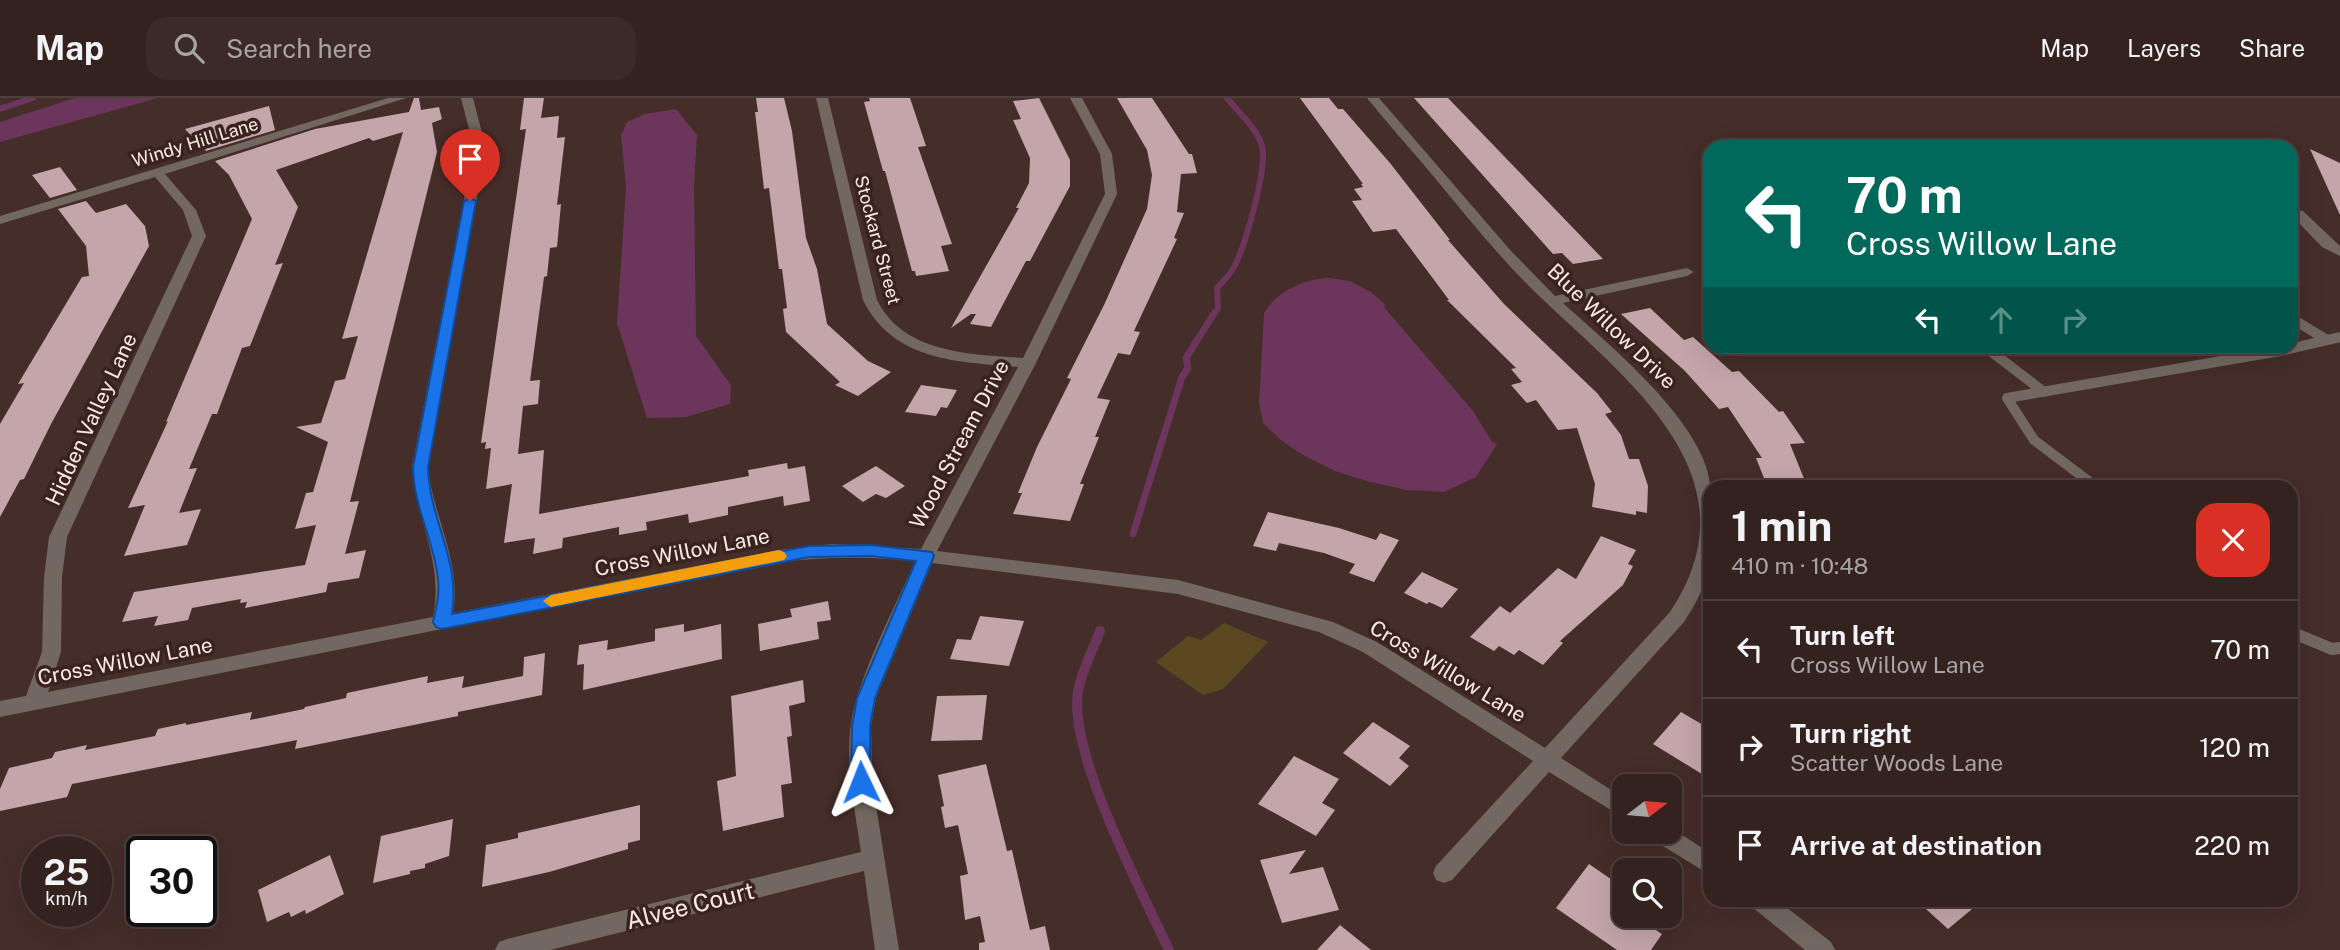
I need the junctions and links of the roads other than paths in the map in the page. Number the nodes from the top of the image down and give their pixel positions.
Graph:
1 (400, 98) edge
2 (467, 98) edge
3 (822, 98) edge
4 (1076, 98) edge
5 (1373, 98) edge
6 (157, 172) junction
7 (2298, 214) dead end
8 (0, 220) edge
9 (2340, 252) edge
10 (1687, 272) dead end
11 (1552, 301) junction
12 (2298, 322) edge
13 (2340, 337) edge
14 (2327, 340) junction
15 (2298, 347) edge
16 (1994, 354) edge
17 (2263, 354) edge
18 (1028, 363) junction
19 (2044, 392) junction
20 (2087, 480) edge
21 (1703, 482) edge
22 (926, 556) junction
23 (1703, 577) edge
24 (442, 622) junction
25 (2298, 635) edge
26 (2340, 648) edge
27 (34, 702) junction
28 (0, 709) edge
29 (1549, 759) junction
30 (1612, 801) edge
31 (1678, 844) edge
32 (873, 859) junction
33 (1703, 860) edge
34 (1444, 873) dead end
35 (1769, 907) edge
36 (507, 950) edge
37 (887, 950) edge
38 (1823, 950) edge

1 - 6 street, Windy Hill Lane
2 - 24 street
3 - 18 street, Stockard Street
4 - 18 street, Wood Stream Drive
5 - 11 street, Blue Willow Drive
6 - 8 street, Windy Hill Lane
6 - 27 street, Hidden Valley Lane
7 - 9 street
10 - 11 street
11 - 21 street, Blue Willow Drive
12 - 14 lane
13 - 14 lane
14 - 15 lane
16 - 19 lane
17 - 19 lane
18 - 22 street, Wood Stream Drive
19 - 20 lane
22 - 24 street, Cross Willow Lane
22 - 29 street, Cross Willow Lane
22 - 32 street, Wood Stream Drive
23 - 29 street, Blue Willow Drive
24 - 27 street, Cross Willow Lane
25 - 26 lane
27 - 28 street, Cross Willow Lane
29 - 30 street, Cross Willow Lane
29 - 34 street, Blue Willow Drive
31 - 33 street
32 - 36 street, Alvee Court
32 - 37 street, Wood Stream Drive
35 - 38 street

